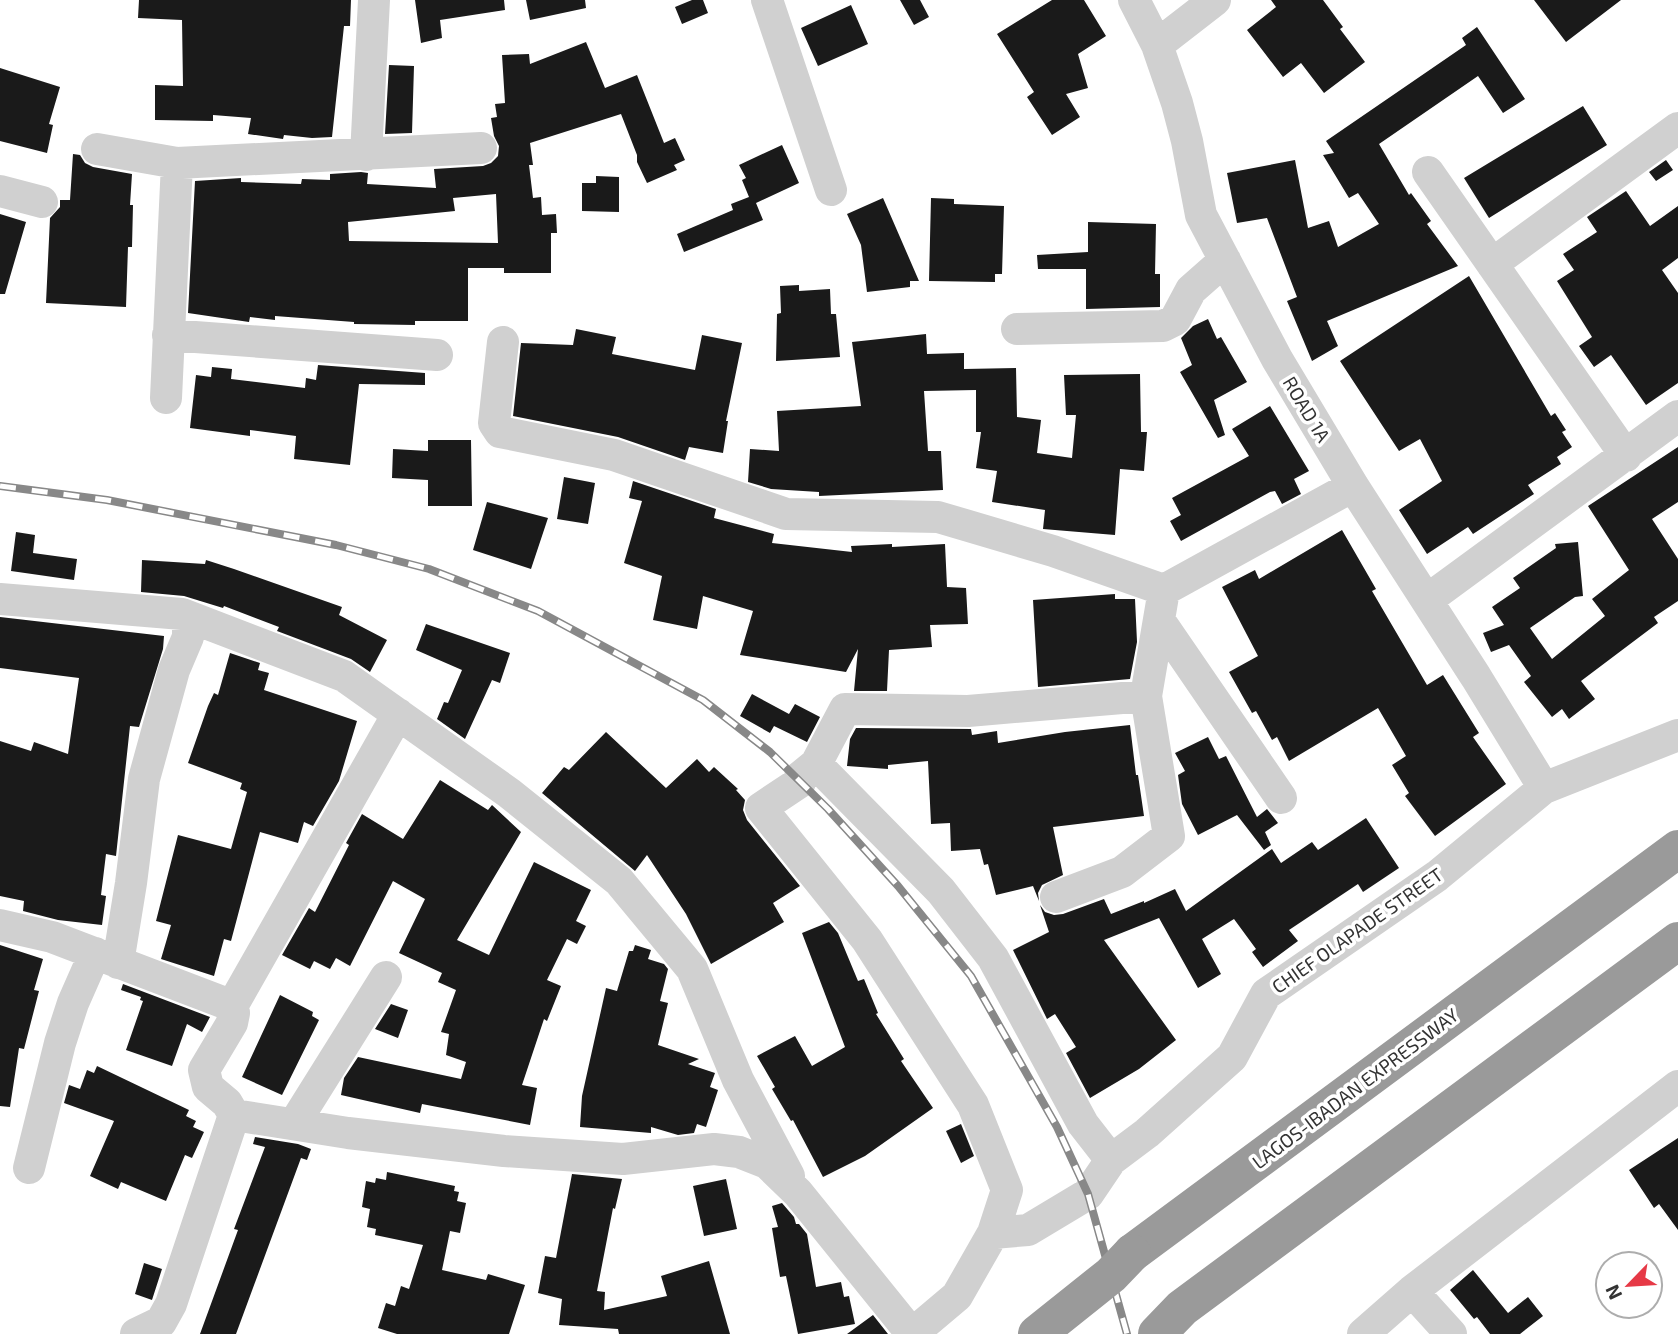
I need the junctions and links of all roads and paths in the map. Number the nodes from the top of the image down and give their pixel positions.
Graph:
1 (374, 0) edge
2 (767, 0) edge
3 (1134, 0) edge
4 (1215, 0) edge
5 (1157, 45) junction
6 (1678, 128) edge
7 (481, 148) dead end
8 (97, 149) dead end
9 (366, 155) junction
10 (177, 163) junction
11 (1428, 172) dead end
12 (831, 190) dead end
13 (0, 191) edge
14 (42, 202) dead end
15 (1225, 260) junction
16 (1492, 264) junction
17 (1017, 329) dead end
18 (168, 335) junction
19 (503, 342) dead end
20 (437, 355) dead end
21 (166, 398) dead end
22 (1678, 416) edge
23 (1626, 456) junction
24 (1353, 486) junction
25 (0, 599) edge
26 (1427, 600) junction
27 (1161, 605) junction
28 (182, 614) junction
29 (1146, 696) junction
30 (398, 715) junction
31 (1678, 735) edge
32 (816, 764) junction
33 (1544, 788) junction
34 (1281, 798) dead end
35 (1678, 849) edge
36 (1056, 897) dead end
37 (0, 925) edge
38 (1678, 941) edge
39 (106, 958) junction
40 (386, 977) dead end
41 (231, 1008) junction
42 (1678, 1086) edge
43 (234, 1115) junction
44 (295, 1124) junction
45 (1111, 1160) junction
46 (29, 1168) dead end
47 (798, 1193) junction
48 (993, 1233) junction
49 (1412, 1291) junction
50 (1169, 1321) edge
51 (136, 1334) edge
52 (1037, 1334) edge
53 (1363, 1334) edge
54 (1451, 1334) edge

1 - 9 street
2 - 12 street
3 - 5 street, ROAD 1A
4 - 5 street
5 - 15 street, ROAD 1A
6 - 16 street
7 - 9 street
8 - 10 street
9 - 10 street
10 - 18 street
11 - 16 street
13 - 14 street
15 - 17 street
15 - 24 street, ROAD 1A
16 - 23 street
18 - 20 street
18 - 21 street
19 - 27 street
22 - 23 street
23 - 26 street
24 - 26 street, ROAD 1A
24 - 27 street
25 - 28 street
26 - 33 street, ROAD 1A
27 - 29 street
27 - 34 street
28 - 30 street
28 - 39 street
29 - 32 street
29 - 36 street
30 - 41 street
30 - 47 street
31 - 33 street, CHIEF OLAPADE STREET
32 - 45 street
32 - 48 street
33 - 45 street, CHIEF OLAPADE STREET
35 - 52 highway, LAGOS-IBADAN EXPRESSWAY, bridge
37 - 39 street
38 - 50 highway
39 - 41 street
39 - 46 street
40 - 44 street
41 - 43 street
42 - 49 street
43 - 44 street
43 - 51 street
44 - 47 street
45 - 48 street, CHIEF OLAPADE STREET
47 - 48 street
49 - 53 street
49 - 54 street

